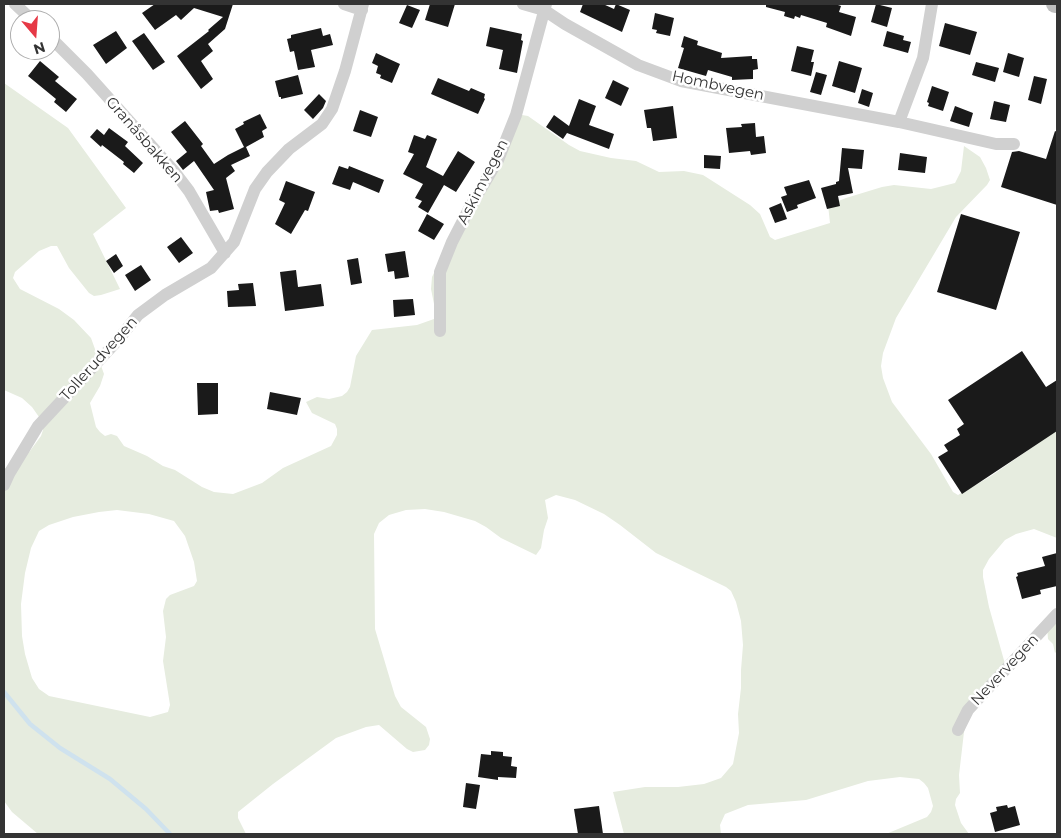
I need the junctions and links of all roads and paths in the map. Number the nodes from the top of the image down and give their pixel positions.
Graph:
1 (344, 4) edge
2 (523, 4) edge
3 (932, 4) edge
4 (362, 7) edge
5 (545, 7) edge
6 (60, 47) edge
7 (899, 122) junction
8 (1014, 144) dead end
9 (225, 253) junction
10 (440, 331) dead end
11 (5, 477) edge
12 (1057, 614) edge
13 (958, 730) dead end

1 - 4 street
2 - 5 street, Hombvegen
3 - 7 street
4 - 9 street, Tollerudvegen
5 - 7 street, Hombvegen
5 - 10 street, Askimvegen
6 - 9 street, Granåsbakken
7 - 8 street, Hombvegen
9 - 11 street, Tollerudvegen
12 - 13 street, Nevervegen

